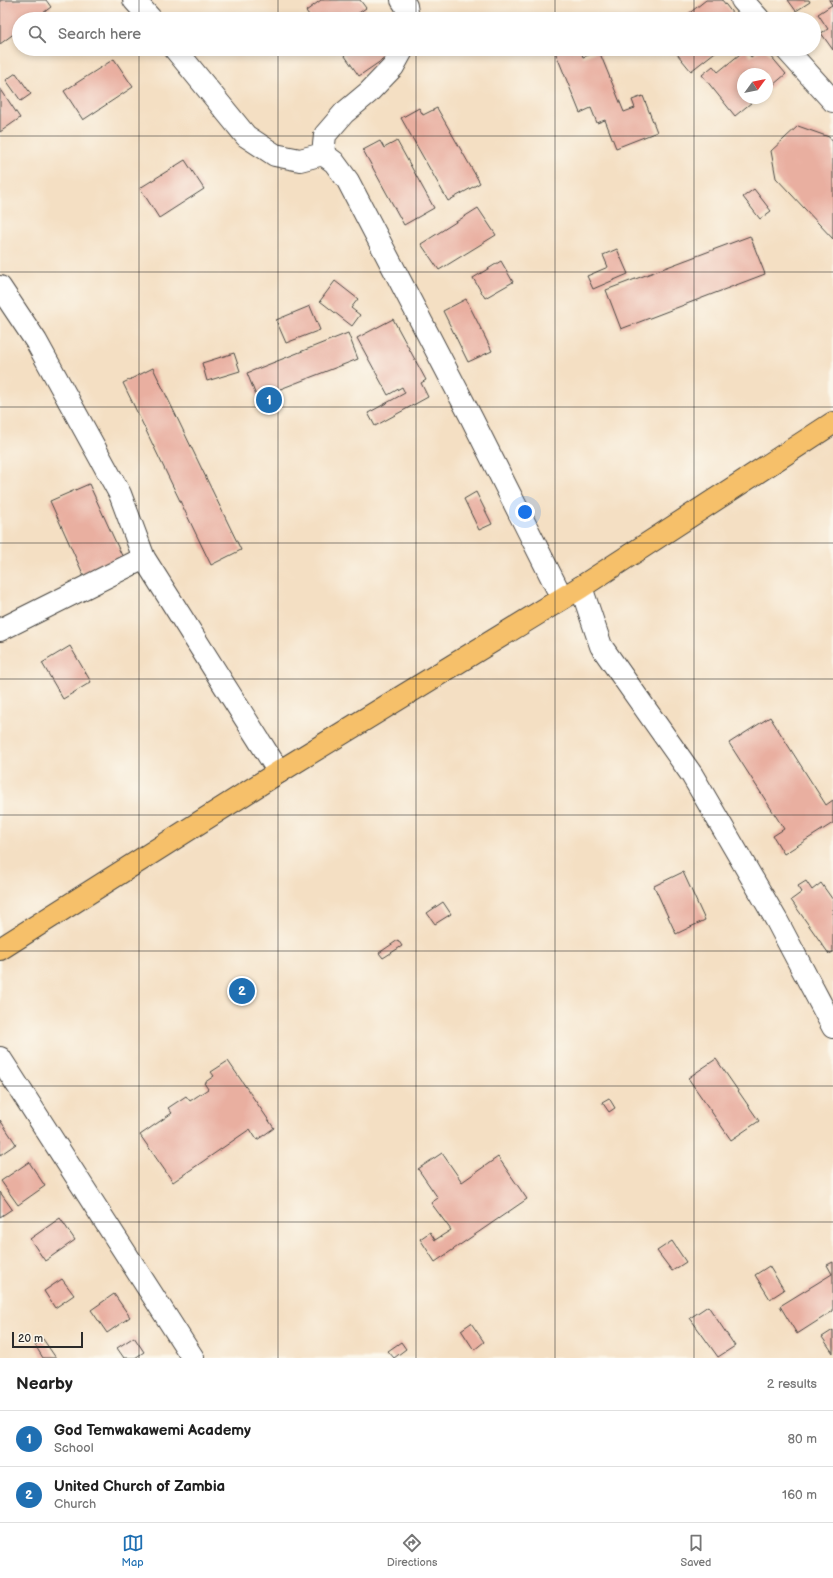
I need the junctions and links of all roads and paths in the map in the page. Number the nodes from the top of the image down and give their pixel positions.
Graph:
1 (134, 0) edge
2 (402, 0) edge
3 (742, 0) edge
4 (145, 12) edge
5 (407, 12) edge
6 (753, 12) edge
7 (181, 56) edge
8 (399, 56) edge
9 (792, 56) edge
10 (833, 101) edge
11 (323, 154) junction
12 (0, 287) edge
13 (833, 423) edge
14 (144, 558) junction
15 (581, 587) junction
16 (562, 598) junction
17 (0, 630) edge
18 (279, 772) junction
19 (0, 950) edge
20 (833, 1027) edge
21 (0, 1058) edge
22 (193, 1358) edge

1 - 4 street
2 - 5 street
3 - 6 street
7 - 11 street
8 - 11 street
9 - 10 street
11 - 16 street
12 - 14 street
13 - 15 main road
14 - 17 street
14 - 18 street
15 - 16 main road
15 - 20 street
16 - 18 main road
18 - 19 main road
21 - 22 street

